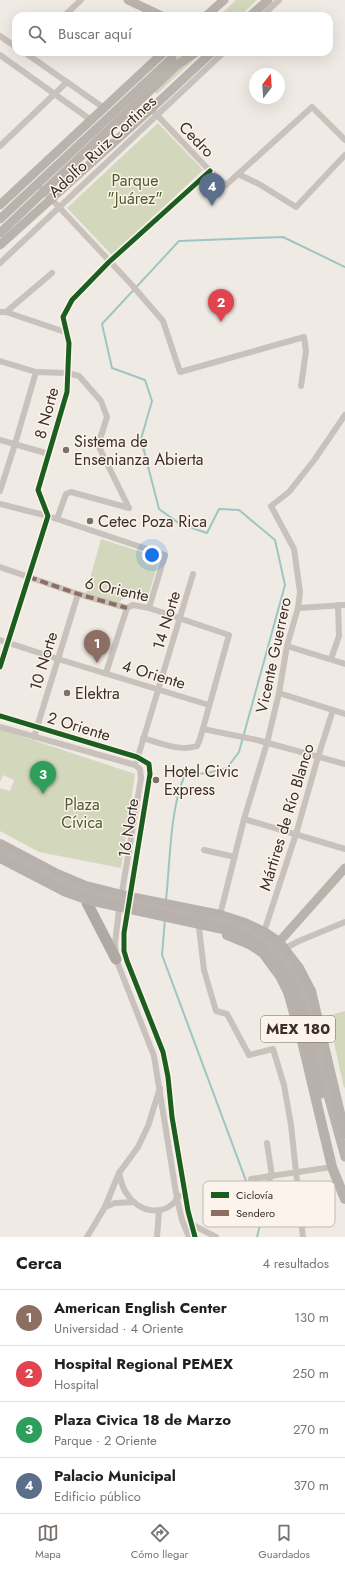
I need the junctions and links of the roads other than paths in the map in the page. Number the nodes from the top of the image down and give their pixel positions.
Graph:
1 (81, 0) edge
2 (128, 0) edge
3 (224, 0) edge
4 (268, 0) edge
5 (280, 0) edge
6 (68, 12) edge
7 (154, 12) edge
8 (211, 12) edge
9 (254, 12) edge
10 (266, 12) edge
11 (1, 37) edge
12 (12, 44) edge
13 (31, 56) edge
14 (160, 56) edge
15 (208, 56) edge
16 (219, 56) edge
17 (3, 57) edge
18 (176, 58) edge
19 (0, 65) edge
20 (67, 82) junction
21 (55, 94) junction
22 (104, 108) junction
23 (154, 112) junction
24 (91, 120) junction
25 (345, 140) edge
26 (0, 146) edge
27 (345, 155) edge
28 (210, 171) junction
29 (238, 174) junction
30 (30, 176) junction
31 (51, 199) junction
32 (0, 205) edge
33 (59, 207) junction
34 (0, 220) edge
35 (0, 233) edge
36 (0, 245) edge
37 (109, 262) junction
38 (0, 263) edge
39 (52, 273) dead end
40 (3, 312) edge
41 (68, 333) junction
42 (0, 361) edge
43 (36, 372) junction
44 (68, 373) junction
45 (301, 386) dead end
46 (345, 415) edge
47 (0, 440) edge
48 (15, 444) junction
49 (49, 454) junction
50 (0, 491) edge
51 (0, 504) edge
52 (48, 516) junction
53 (57, 519) junction
54 (0, 567) edge
55 (193, 574) dead end
56 (30, 576) junction
57 (78, 594) junction
58 (345, 604) edge
59 (338, 605) junction
60 (127, 608) junction
61 (149, 608) junction
62 (298, 608) junction
63 (180, 620) junction
64 (0, 640) edge
65 (8, 642) junction
66 (287, 646) junction
67 (58, 659) junction
68 (331, 659) junction
69 (345, 664) edge
70 (0, 667) edge
71 (106, 673) junction
72 (158, 689) junction
73 (279, 693) junction
74 (209, 705) junction
75 (333, 710) junction
76 (345, 714) edge
77 (0, 716) edge
78 (37, 726) junction
79 (0, 727) edge
80 (203, 729) junction
81 (34, 737) junction
82 (143, 738) junction
83 (267, 743) junction
84 (137, 757) junction
85 (318, 757) junction
86 (149, 764) joint
87 (345, 764) edge
88 (138, 767) junction
89 (244, 819) junction
90 (134, 821) junction
91 (142, 822) junction
92 (296, 834) junction
93 (0, 844) edge
94 (345, 849) edge
95 (0, 850) edge
96 (204, 850) dead end
97 (235, 857) junction
98 (0, 858) edge
99 (0, 862) edge
100 (345, 868) edge
101 (126, 896) junction
102 (87, 903) junction
103 (123, 911) junction
104 (220, 915) junction
105 (345, 922) edge
106 (199, 928) junction
107 (264, 932) junction
108 (282, 945) junction
109 (265, 956) junction
110 (116, 959) junction
111 (164, 1052) junction
112 (154, 1056) junction
113 (160, 1086) junction
114 (323, 1093) junction
115 (151, 1117) junction
116 (172, 1117) junction
117 (165, 1118) junction
118 (345, 1134) edge
119 (267, 1143) dead end
120 (345, 1158) edge
121 (332, 1167) junction
122 (296, 1172) junction
123 (119, 1173) junction
124 (270, 1176) junction
125 (251, 1179) dead end
126 (270, 1181) edge
127 (297, 1181) edge
128 (338, 1181) junction
129 (184, 1188) junction
130 (178, 1199) junction
131 (345, 1199) edge
132 (134, 1202) junction
133 (105, 1207) junction
134 (159, 1211) junction
135 (191, 1224) junction
136 (302, 1227) edge
137 (87, 1237) edge
138 (157, 1237) edge
139 (189, 1237) edge
140 (195, 1237) edge
141 (216, 1237) edge
142 (303, 1237) edge

1 - 6 street
2 - 7 main road
3 - 8 main road
4 - 9 main road
5 - 10 street
11 - 12 street
13 - 20 street
14 - 22 main road, Adolfo Ruiz Cortines
15 - 23 main road, Adolfo Ruiz Cortines
16 - 23 street, Adolfo Ruiz Cortines
17 - 19 street
17 - 21 street
18 - 34 main road, bridge
18 - 35 main road, bridge
20 - 21 street
20 - 22 street
21 - 24 street
21 - 26 street
22 - 24 main road, Adolfo Ruiz Cortines
23 - 28 street, Cedro
23 - 31 main road, Adolfo Ruiz Cortines
23 - 33 street, Adolfo Ruiz Cortines
24 - 30 main road, Adolfo Ruiz Cortines
25 - 29 street
27 - 29 street
28 - 29 street, Cedro
28 - 37 street, 8 Norte
30 - 31 street
30 - 32 main road, Adolfo Ruiz Cortines
31 - 33 street
31 - 36 main road, Adolfo Ruiz Cortines
33 - 37 street
33 - 38 street, Adolfo Ruiz Cortines
37 - 41 street, 8 Norte
37 - 45 street
39 - 40 street
40 - 41 street
41 - 44 street, 8 Norte
42 - 43 street
43 - 44 street
43 - 48 street
44 - 49 street, 8 Norte
44 - 53 street
46 - 62 street, Vicente Guerrero
47 - 48 street
48 - 49 street
48 - 50 street
49 - 52 street, 8 Norte
51 - 52 street
52 - 53 street
52 - 56 street
53 - 61 street
54 - 56 street, 6 Oriente
55 - 63 street, 14 Norte
56 - 57 street, 6 Oriente
56 - 65 street
57 - 60 street, 6 Oriente
57 - 67 street, 10 Norte
58 - 59 street
59 - 62 street
59 - 68 street
60 - 61 street, 6 Oriente
60 - 71 street
61 - 63 street, 6 Oriente
62 - 66 street, Vicente Guerrero
63 - 72 street, 14 Norte
63 - 74 street, 6 Oriente
64 - 65 street, 4 Oriente
65 - 67 street, 4 Oriente
65 - 70 street
66 - 68 street
66 - 73 street, Vicente Guerrero
67 - 71 street, 4 Oriente
67 - 78 street, 10 Norte
68 - 69 street
71 - 72 street, 4 Oriente
72 - 74 street, 4 Oriente
72 - 82 street, 14 Norte
73 - 75 street
73 - 83 street, Vicente Guerrero
74 - 80 street
75 - 76 street
75 - 85 street, Mártires de Río Blanco
77 - 78 street, 2 Oriente
78 - 81 street, 10 Norte
78 - 84 street, 2 Oriente
79 - 81 street, 2 Oriente
80 - 82 street
80 - 83 street
81 - 88 street, 2 Oriente
82 - 84 street, 14 Norte
83 - 85 street
83 - 89 street, Vicente Guerrero
84 - 86 street, 2 Oriente
84 - 88 street, 14 Norte
85 - 87 street
85 - 92 street, Mártires de Río Blanco
86 - 91 street, 16 Norte
88 - 90 street, 16 Norte
89 - 92 street
89 - 97 street, Vicente Guerrero
90 - 91 street
90 - 101 street, 16 Norte
91 - 101 street, 16 Norte
92 - 94 street
92 - 107 street, Mártires de Río Blanco
93 - 101 main road, MEX 180
95 - 114 main road, bridge
96 - 97 street
97 - 104 street, Vicente Guerrero
98 - 114 main road, bridge
99 - 102 main road, MEX 180
100 - 108 main road
101 - 103 street
101 - 104 main road, MEX 180
102 - 103 main road, MEX 180
102 - 110 highway
103 - 106 main road, MEX 180
103 - 110 street
103 - 111 street
104 - 107 main road, MEX 180
105 - 108 street
106 - 109 main road, MEX 180
106 - 122 street
107 - 108 main road, MEX 180
108 - 109 main road
108 - 118 main road, MEX 180
109 - 121 main road, MEX 180
110 - 112 street
111 - 112 street
111 - 116 street
112 - 113 street
113 - 115 street
113 - 117 street
114 - 120 main road
114 - 128 main road
115 - 117 street
115 - 123 street
116 - 117 street
116 - 129 street
117 - 130 street
119 - 124 street
121 - 122 street
121 - 128 main road, MEX 180
122 - 124 street
122 - 127 street
123 - 132 street
123 - 133 street
124 - 125 street
124 - 126 street
128 - 131 main road, MEX 180
129 - 130 street
129 - 135 street
130 - 134 street
130 - 139 street
132 - 133 street
132 - 134 street
133 - 137 street
134 - 138 street
135 - 140 street
135 - 141 street
136 - 142 street

